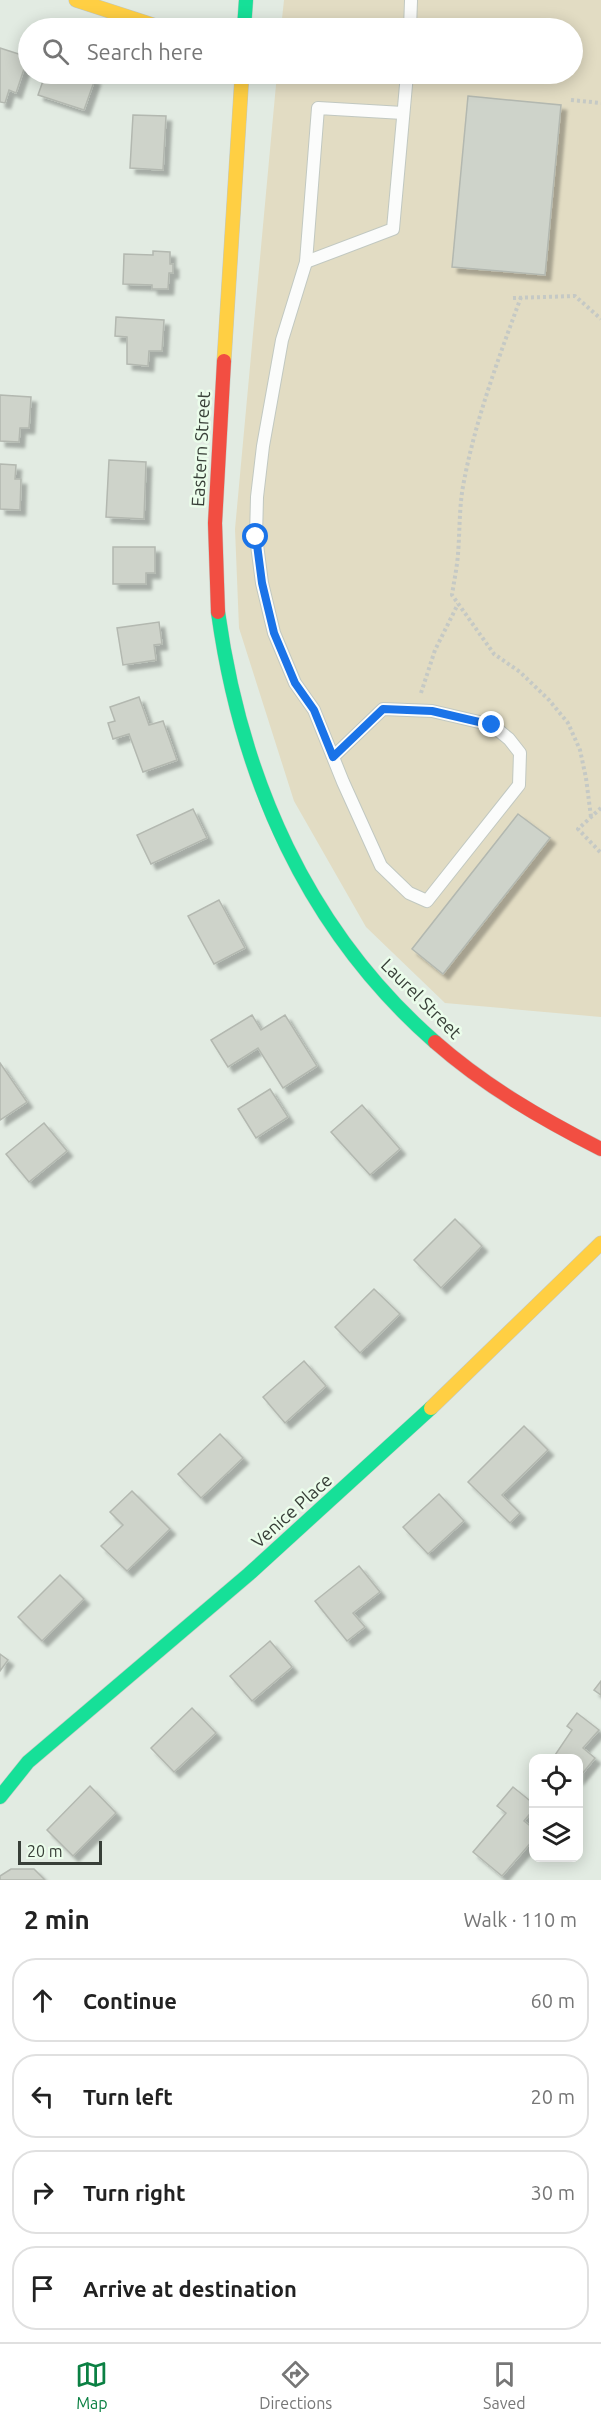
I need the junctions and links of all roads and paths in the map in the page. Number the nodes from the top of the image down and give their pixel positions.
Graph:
1 (76, 0) edge
2 (246, 0) edge
3 (411, 1) edge
4 (131, 18) edge
5 (245, 18) edge
6 (410, 18) edge
7 (241, 84) edge
8 (406, 84) edge
9 (571, 100) dead end
10 (601, 104) edge
11 (403, 113) junction
12 (306, 262) junction
13 (521, 297) junction
14 (513, 298) dead end
15 (601, 319) edge
16 (458, 604) junction
17 (415, 710) junction
18 (333, 757) junction
19 (601, 808) edge
20 (591, 816) junction
21 (273, 819) joint
22 (601, 852) edge
23 (601, 1149) edge
24 (601, 1243) edge
25 (0, 1797) edge

1 - 4 street
2 - 5 street
3 - 6 lane
7 - 21 street, Eastern Street
8 - 11 lane
9 - 10 path
11 - 12 lane
11 - 12 lane
12 - 18 lane
13 - 14 path
13 - 15 path
13 - 16 path
16 - 17 path
16 - 20 path
17 - 18 lane
17 - 18 lane
19 - 20 path
20 - 22 path
21 - 23 street, Laurel Street
24 - 25 street, Venice Place

